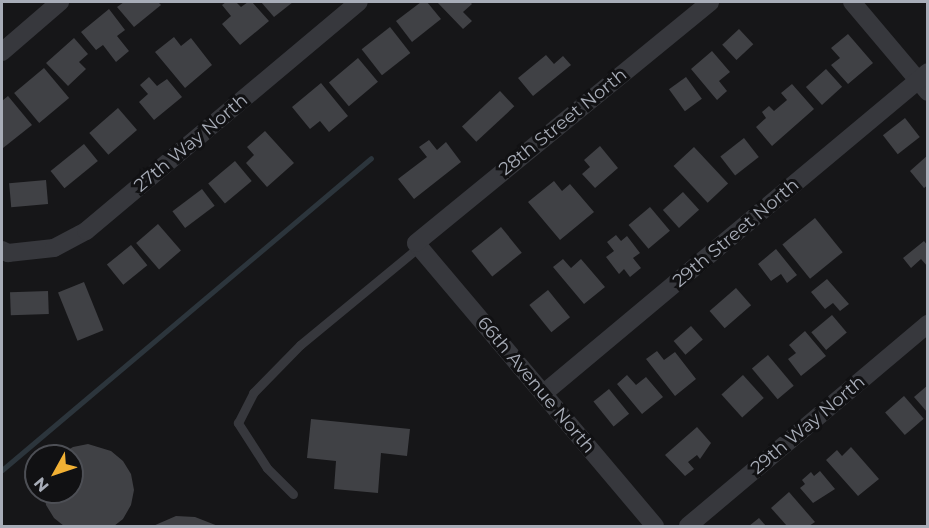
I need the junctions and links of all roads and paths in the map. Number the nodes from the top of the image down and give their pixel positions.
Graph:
1 (60, 2) edge
2 (359, 2) edge
3 (710, 2) edge
4 (852, 2) edge
5 (2, 52) edge
6 (924, 81) edge
7 (417, 245) junction
8 (5, 252) edge
9 (927, 324) edge
10 (544, 393) junction
11 (293, 494) dead end
12 (655, 526) edge
13 (688, 526) edge

1 - 5 street
2 - 8 street, 27th Way North
3 - 7 street, 28th Street North
4 - 6 street
6 - 10 street, 29th Street North
7 - 10 street, 66th Avenue North
7 - 11 lane
9 - 13 street, 29th Way North
10 - 12 street, 66th Avenue North

